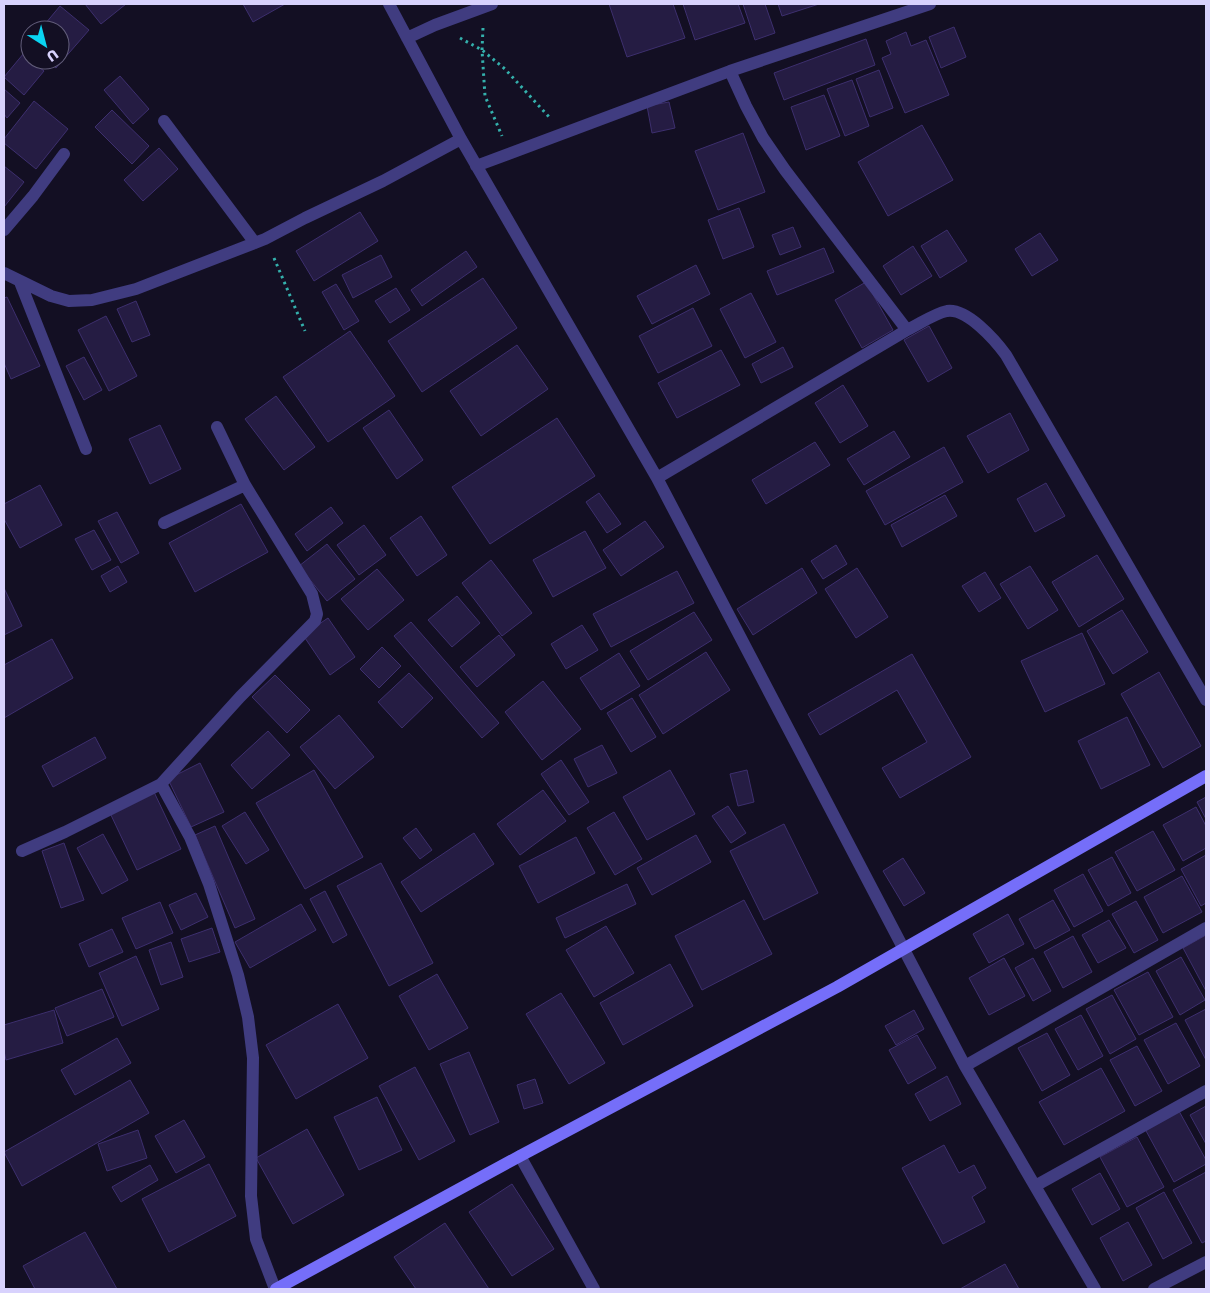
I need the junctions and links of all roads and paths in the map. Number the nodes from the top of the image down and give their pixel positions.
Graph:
1 (389, 4) edge
2 (930, 4) edge
3 (488, 5) edge
4 (435, 25) junction
5 (407, 38) junction
6 (482, 50) junction
7 (730, 71) junction
8 (164, 121) dead end
9 (564, 133) junction
10 (461, 139) junction
11 (509, 153) junction
12 (64, 154) dead end
13 (476, 166) junction
14 (4, 230) edge
15 (260, 241) junction
16 (4, 274) edge
17 (20, 282) junction
18 (305, 330) dead end
19 (907, 330) junction
20 (217, 427) dead end
21 (86, 449) dead end
22 (657, 478) junction
23 (245, 485) junction
24 (164, 523) dead end
25 (1206, 700) edge
26 (1206, 776) edge
27 (161, 784) junction
28 (22, 851) dead end
29 (1206, 928) edge
30 (903, 949) junction
31 (965, 1066) junction
32 (1206, 1091) edge
33 (520, 1156) junction
34 (1035, 1186) junction
35 (1206, 1262) edge
36 (276, 1289) edge
37 (594, 1289) edge
38 (1096, 1289) edge
39 (1154, 1289) edge

1 - 5 street
2 - 7 street
3 - 4 street
3 - 6 path
4 - 5 street
4 - 6 path
5 - 10 street
6 - 9 path
6 - 11 path
7 - 9 street
7 - 19 street
8 - 15 street
9 - 11 street
10 - 13 street
10 - 15 street
11 - 13 street
12 - 14 street
13 - 22 street
15 - 17 street
15 - 18 path
16 - 17 street
17 - 21 street
19 - 22 street
19 - 25 street
20 - 23 street
22 - 30 street
23 - 24 street
23 - 27 street
26 - 30 street
27 - 28 street
27 - 36 street
29 - 31 street
30 - 31 street
30 - 33 street
31 - 34 street
32 - 34 street
33 - 36 street
33 - 37 street
34 - 38 street
35 - 39 street

